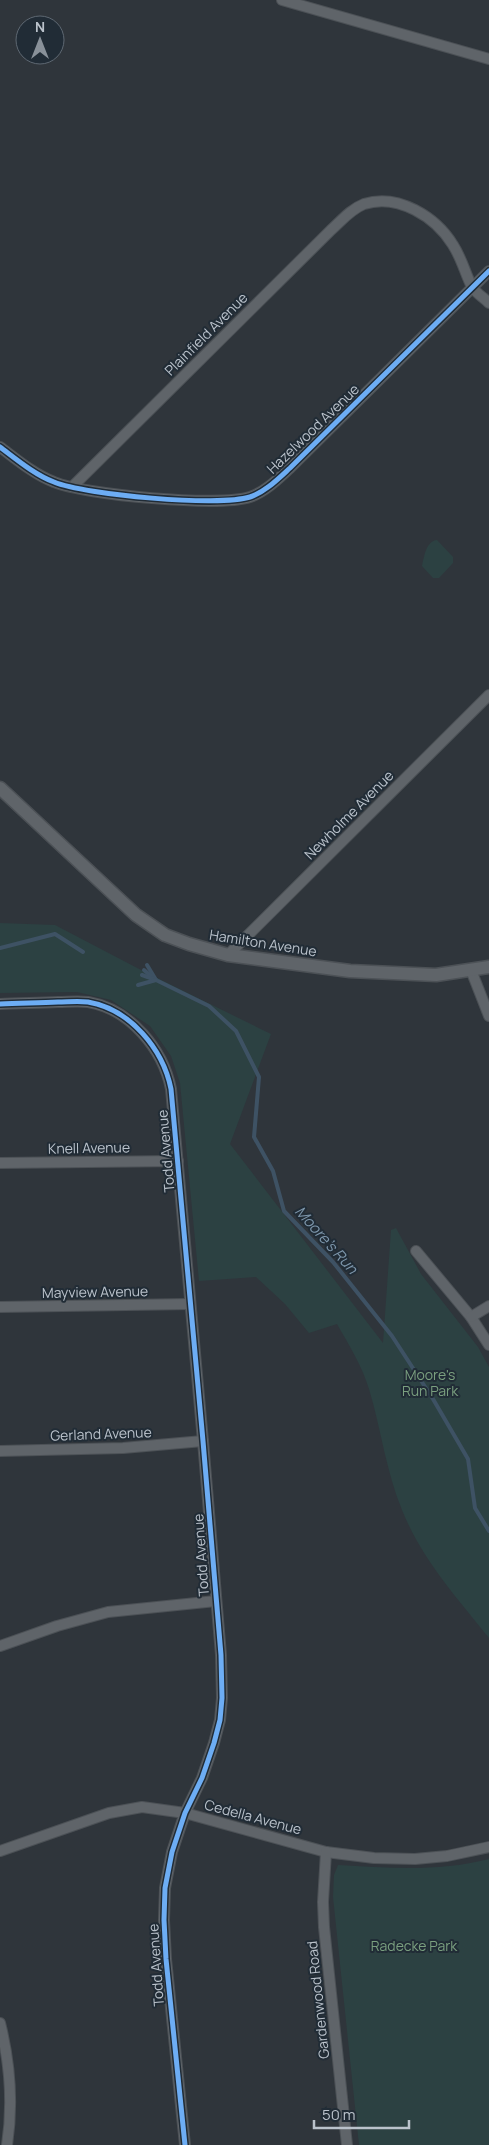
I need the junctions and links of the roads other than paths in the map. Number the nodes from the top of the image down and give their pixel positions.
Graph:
1 (282, 0) edge
2 (489, 58) edge
3 (489, 271) edge
4 (473, 288) junction
5 (489, 303) edge
6 (0, 446) edge
7 (72, 487) junction
8 (489, 695) edge
9 (0, 788) edge
10 (228, 955) junction
11 (489, 967) edge
12 (472, 970) junction
13 (0, 1004) edge
14 (489, 1016) edge
15 (178, 1161) junction
16 (0, 1163) edge
17 (416, 1252) dead end
18 (190, 1304) junction
19 (489, 1306) edge
20 (0, 1307) edge
21 (471, 1317) junction
22 (489, 1344) edge
23 (203, 1441) junction
24 (0, 1451) edge
25 (216, 1602) junction
26 (0, 1646) edge
27 (185, 1813) junction
28 (489, 1847) edge
29 (0, 1851) edge
30 (326, 1852) junction
31 (0, 2023) edge
32 (7, 2145) edge
33 (185, 2145) edge
34 (347, 2145) edge

1 - 2 street
3 - 4 street, Hazelwood Avenue
4 - 5 street
4 - 7 street, Hazelwood Avenue
4 - 7 street, Plainfield Avenue
6 - 7 street, Hazelwood Avenue
8 - 10 street, Newholme Avenue
9 - 10 street, Hamilton Avenue
10 - 12 street, Hamilton Avenue
11 - 12 street, Hamilton Avenue
12 - 14 street
13 - 15 street, Todd Avenue
15 - 16 street, Knell Avenue
15 - 18 street, Todd Avenue
17 - 21 street
18 - 20 street, Mayview Avenue
18 - 23 street, Todd Avenue
19 - 21 street
21 - 22 street
23 - 24 street, Gerland Avenue
23 - 25 street, Todd Avenue
25 - 26 street
25 - 27 street, Todd Avenue
27 - 29 street, Cedella Avenue
27 - 30 street, Cedella Avenue
27 - 33 street, Todd Avenue
28 - 30 street, Cedella Avenue
30 - 34 street, Gardenwood Road
31 - 32 street

